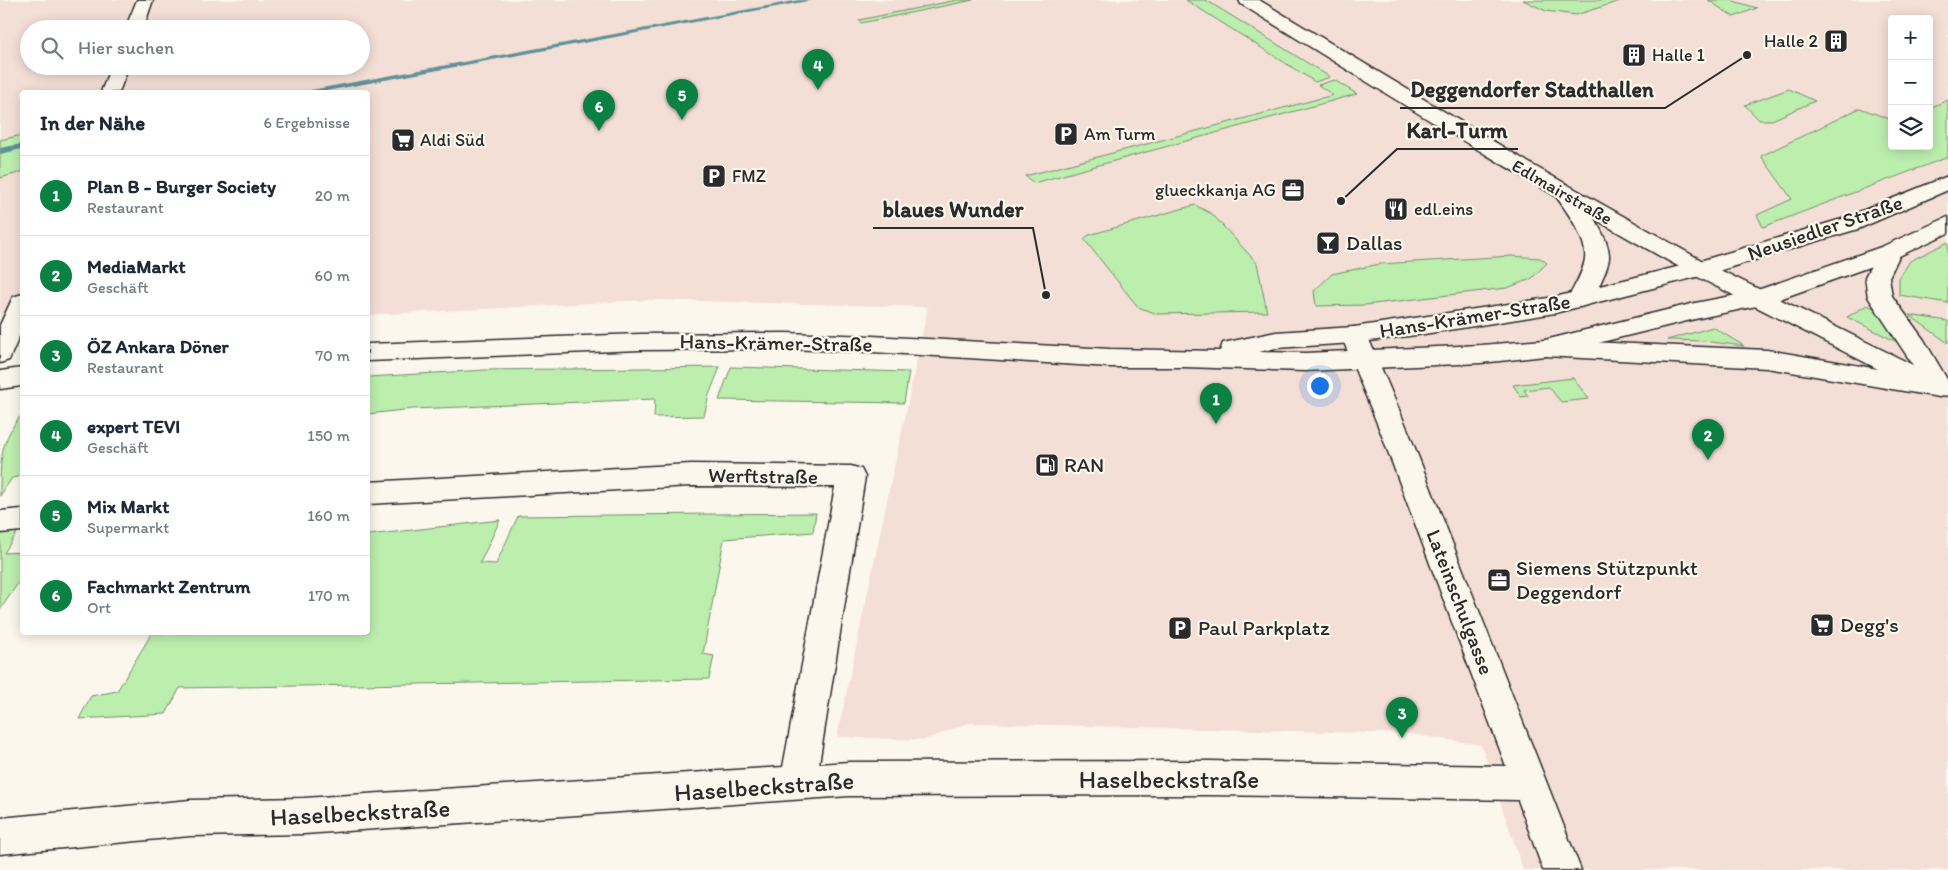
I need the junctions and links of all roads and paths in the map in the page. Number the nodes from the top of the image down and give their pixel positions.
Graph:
1 (145, 0) edge
2 (1248, 0) edge
3 (137, 20) edge
4 (117, 75) edge
5 (111, 90) edge
6 (1948, 182) edge
7 (1566, 195) junction
8 (1948, 224) edge
9 (1889, 252) junction
10 (1700, 269) junction
11 (1580, 299) junction
12 (1757, 299) junction
13 (20, 307) edge
14 (1360, 347) junction
15 (1545, 348) junction
16 (370, 353) edge
17 (0, 354) edge
18 (20, 377) edge
19 (0, 380) edge
20 (1944, 390) edge
21 (370, 493) edge
22 (20, 520) edge
23 (0, 522) edge
24 (798, 782) junction
25 (1530, 784) junction
26 (0, 836) edge
27 (1562, 870) edge

1 - 3 street
2 - 7 street, Edlmairstraße
4 - 5 street
6 - 10 street, Neusiedler Straße
7 - 10 street, Edlmairstraße
7 - 11 street
8 - 9 street, Neusiedler Straße
9 - 12 street, Neusiedler Straße
9 - 20 street
10 - 11 street, Hans-Krämer-Straße
10 - 12 street
11 - 14 street, Hans-Krämer-Straße
12 - 15 street, Hans-Krämer-Straße
12 - 20 street
13 - 17 street
14 - 15 street, Hans-Krämer-Straße
14 - 16 street, Hans-Krämer-Straße
14 - 25 street, Lateinschulgasse
15 - 20 street
18 - 19 street
21 - 24 street, Werftstraße
22 - 23 street
24 - 25 street, Haselbeckstraße
24 - 26 street, Haselbeckstraße
25 - 27 street, Lateinschulgasse

